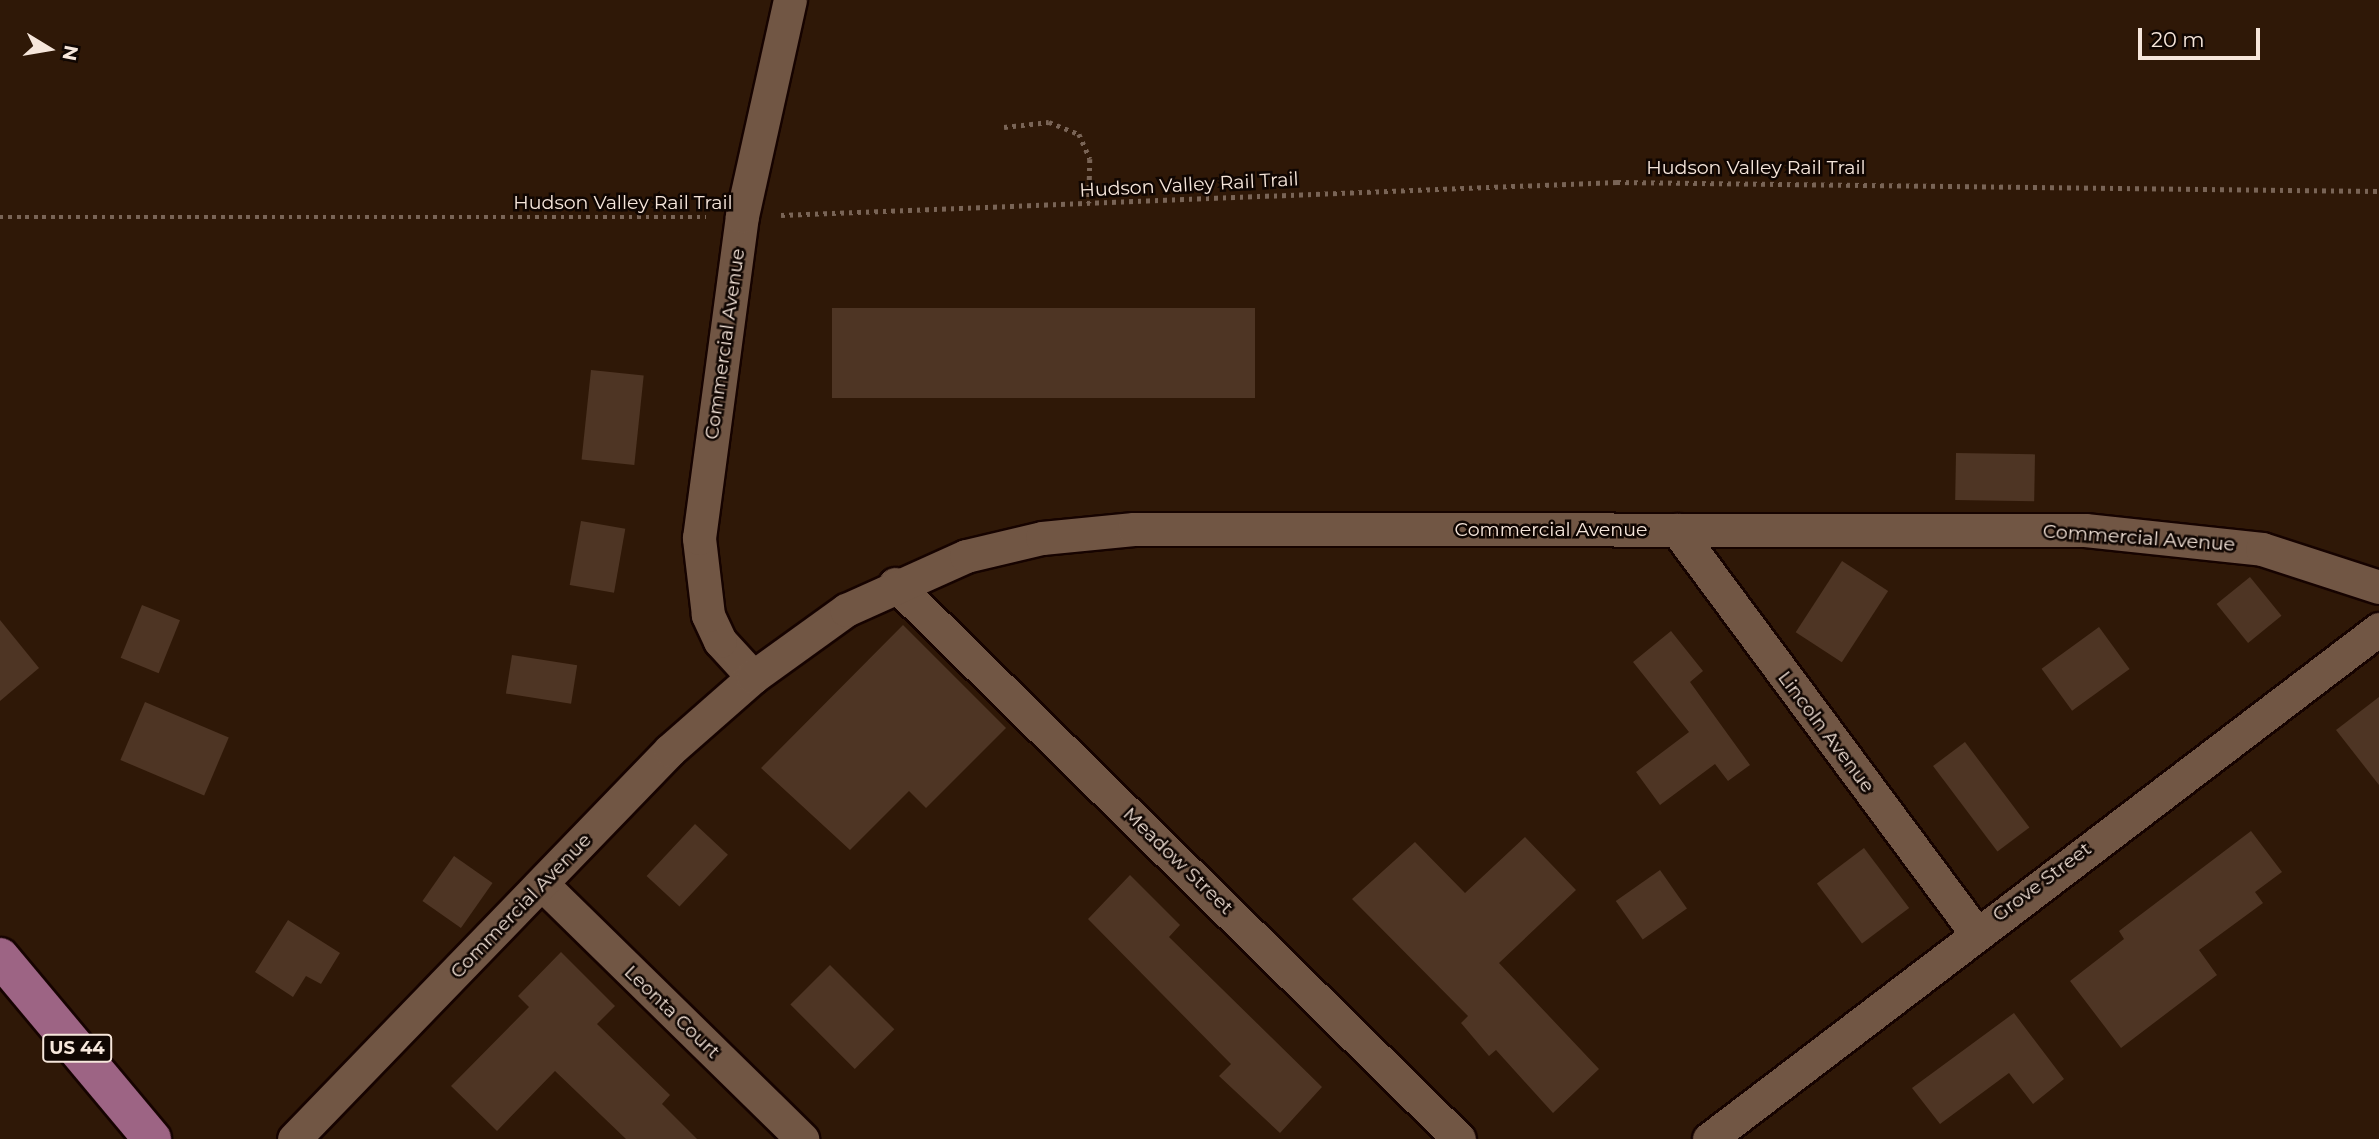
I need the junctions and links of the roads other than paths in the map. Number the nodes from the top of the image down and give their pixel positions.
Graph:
1 (790, 0) edge
2 (1677, 530) junction
3 (895, 584) junction
4 (2379, 587) edge
5 (2379, 629) edge
6 (753, 677) junction
7 (543, 885) junction
8 (1976, 933) junction
9 (0, 957) edge
10 (152, 1139) edge
11 (294, 1139) edge
12 (802, 1139) edge
13 (1459, 1139) edge
14 (1709, 1139) edge

1 - 6 street, Commercial Avenue
2 - 3 street, Commercial Avenue
2 - 4 street, Commercial Avenue
2 - 8 street, Lincoln Avenue
3 - 6 street, Commercial Avenue
3 - 13 street, Meadow Street
5 - 8 street, Grove Street
6 - 7 street, Commercial Avenue
7 - 11 street, Commercial Avenue
7 - 12 street, Leonta Court
8 - 14 street, Grove Street
9 - 10 main road, US 44

